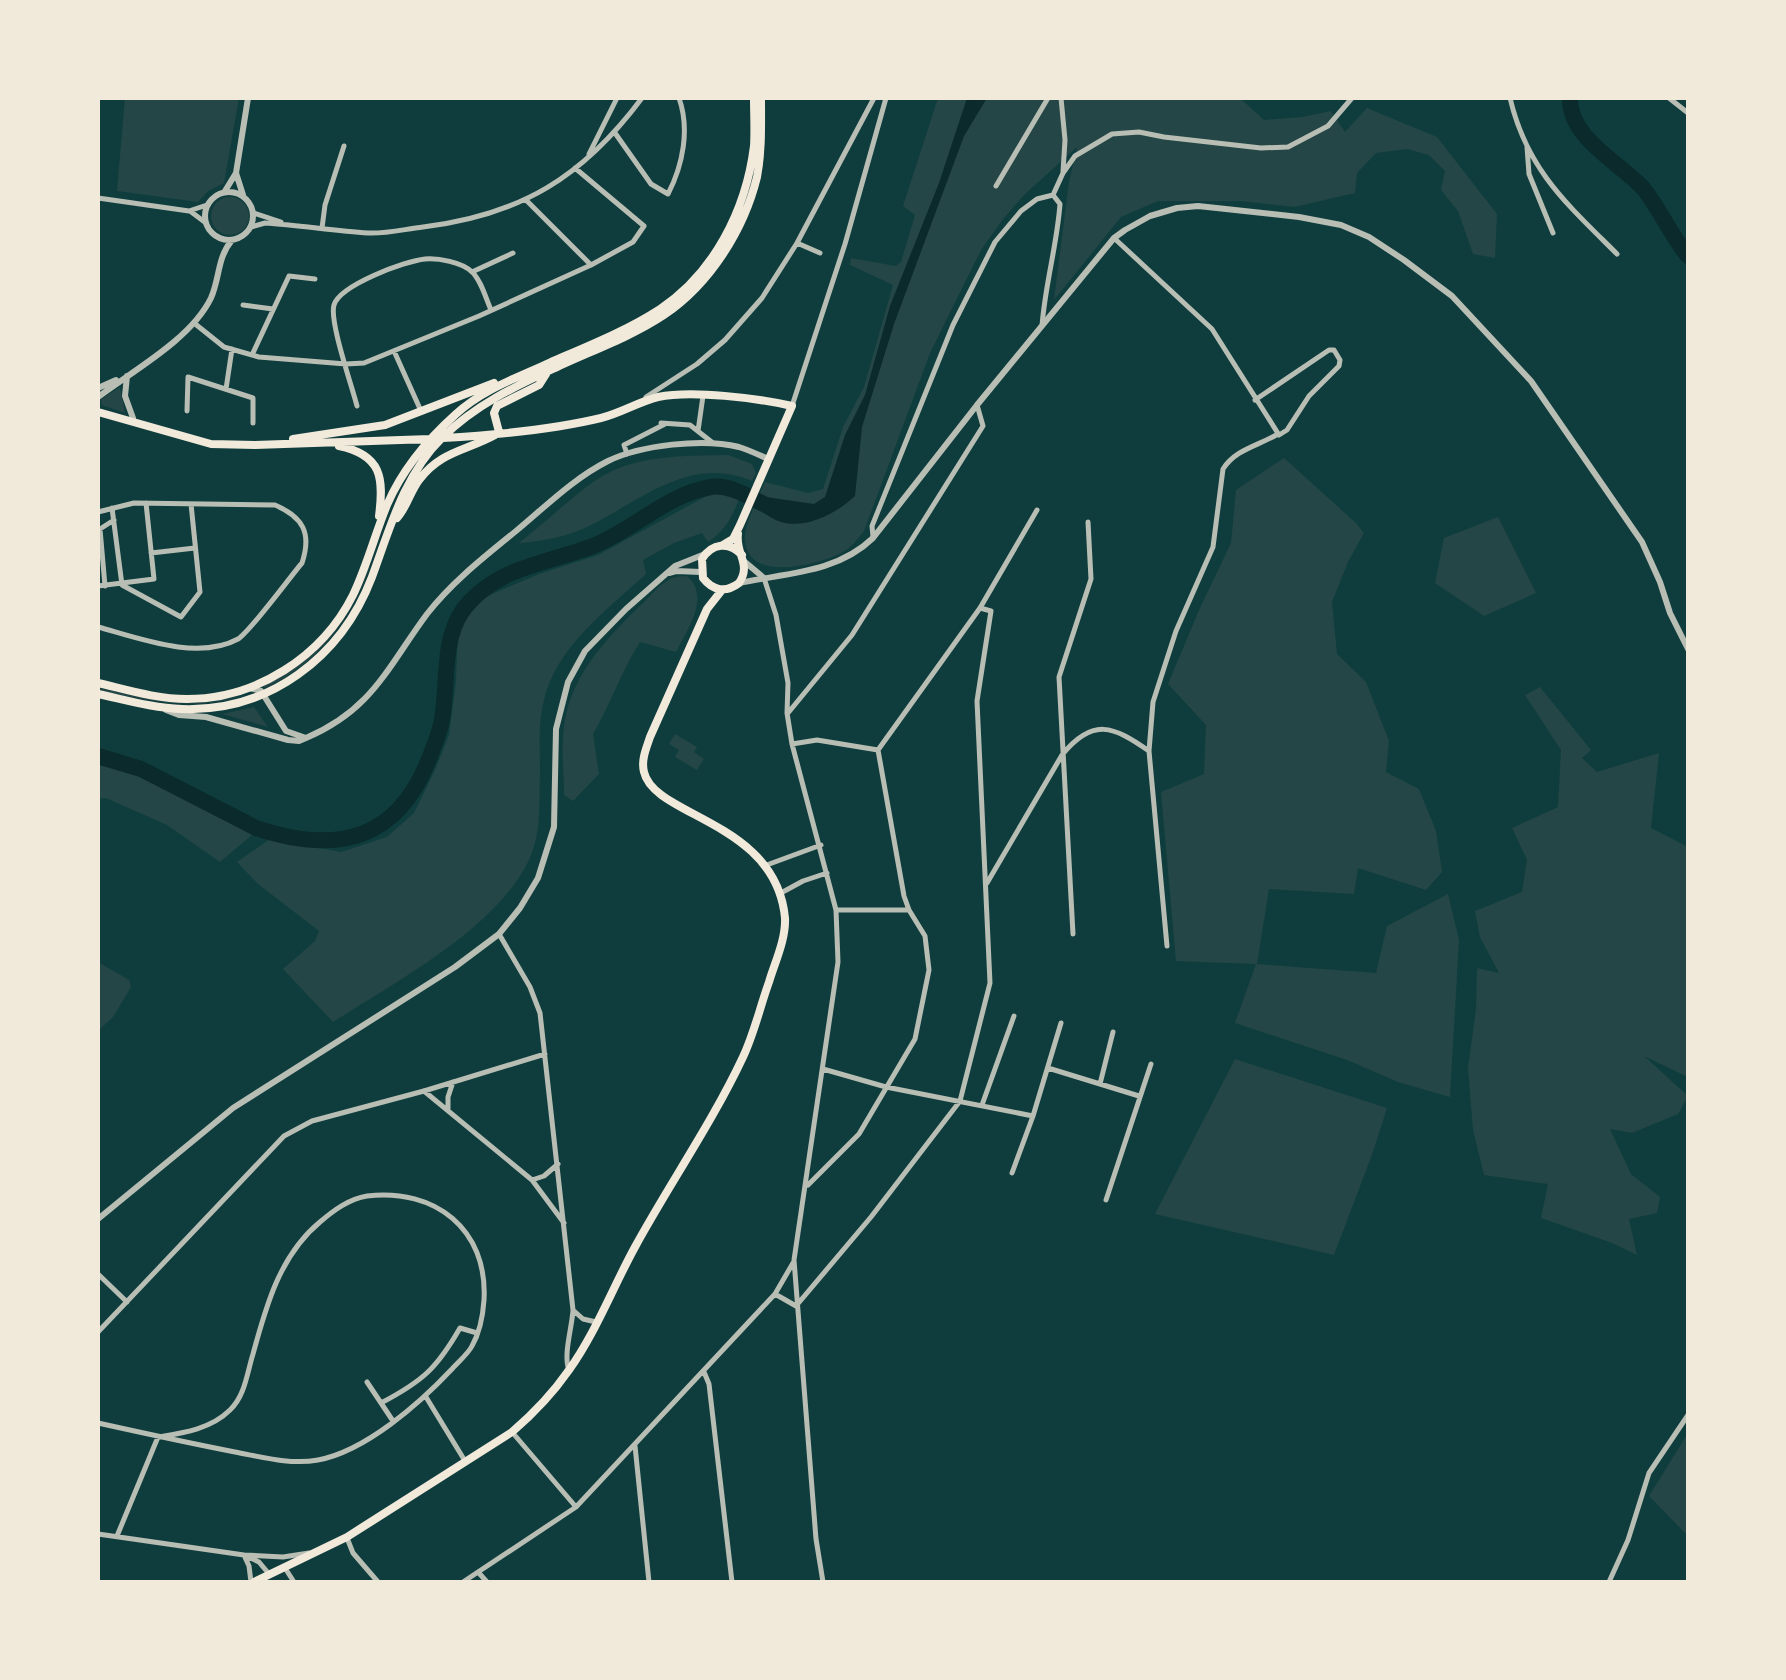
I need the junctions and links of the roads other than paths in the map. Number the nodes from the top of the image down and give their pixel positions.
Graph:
1 (248, 98) edge
2 (617, 98) edge
3 (642, 98) edge
4 (679, 98) edge
5 (754, 98) edge
6 (761, 98) edge
7 (874, 98) edge
8 (886, 98) edge
9 (1048, 98) edge
10 (1061, 98) edge
11 (1352, 98) edge
12 (1510, 98) edge
13 (1669, 98) edge
14 (1688, 113) edge
15 (615, 133) junction
16 (1526, 142) junction
17 (344, 146) dead end
18 (585, 161) junction
19 (575, 168) junction
20 (236, 173) junction
21 (1063, 173) junction
22 (996, 186) dead end
23 (225, 191) junction
24 (243, 195) junction
25 (1053, 195) junction
26 (101, 199) edge
27 (526, 200) junction
28 (207, 205) junction
29 (189, 211) junction
30 (254, 213) junction
31 (206, 223) junction
32 (290, 224) junction
33 (251, 227) junction
34 (322, 228) junction
35 (1553, 233) dead end
36 (214, 234) junction
37 (1114, 238) junction
38 (232, 240) junction
39 (797, 243) junction
40 (513, 253) dead end
41 (820, 253) dead end
42 (1617, 254) dead end
43 (220, 259) junction
44 (591, 265) junction
45 (472, 272) junction
46 (315, 279) dead end
47 (243, 305) dead end
48 (273, 309) junction
49 (491, 310) junction
50 (194, 323) junction
51 (1042, 328) junction
52 (232, 349) junction
53 (394, 351) junction
54 (252, 355) junction
55 (346, 364) junction
56 (533, 371) junction
57 (548, 372) junction
58 (127, 375) junction
59 (98, 388) edge
60 (226, 389) junction
61 (498, 391) junction
62 (703, 396) junction
63 (98, 397) edge
64 (1255, 400) junction
65 (639, 402) junction
66 (977, 405) junction
67 (357, 406) dead end
68 (792, 406) junction
69 (98, 410) edge
70 (187, 411) dead end
71 (422, 412) junction
72 (133, 418) junction
73 (253, 423) dead end
74 (698, 431) junction
75 (499, 432) junction
76 (1278, 434) junction
77 (288, 440) junction
78 (311, 443) junction
79 (716, 445) junction
80 (627, 454) junction
81 (768, 459) junction
82 (146, 503) junction
83 (191, 504) junction
84 (112, 508) junction
85 (1037, 510) dead end
86 (98, 512) edge
87 (114, 520) junction
88 (1088, 522) dead end
89 (390, 524) junction
90 (740, 525) junction
91 (378, 531) junction
92 (873, 538) junction
93 (723, 545) junction
94 (195, 548) junction
95 (151, 553) junction
96 (705, 554) junction
97 (743, 558) junction
98 (701, 572) junction
99 (666, 574) junction
100 (764, 578) junction
101 (707, 583) junction
102 (739, 583) junction
103 (122, 585) junction
104 (102, 586) edge
105 (722, 590) junction
106 (980, 608) junction
107 (707, 609) junction
108 (98, 627) edge
109 (1688, 649) edge
110 (98, 683) edge
111 (250, 688) junction
112 (277, 689) junction
113 (98, 694) edge
114 (263, 695) junction
115 (159, 707) junction
116 (269, 707) junction
117 (787, 713) junction
118 (306, 738) junction
119 (792, 744) junction
120 (878, 750) junction
121 (1149, 751) junction
122 (1062, 755) junction
123 (821, 845) junction
124 (764, 866) junction
125 (827, 873) junction
126 (987, 884) junction
127 (779, 894) junction
128 (836, 910) junction
129 (909, 910) junction
130 (499, 934) junction
131 (1073, 934) dead end
132 (1167, 946) dead end
133 (1014, 1016) dead end
134 (1061, 1023) dead end
135 (1113, 1032) dead end
136 (545, 1054) junction
137 (1151, 1064) dead end
138 (1048, 1068) junction
139 (823, 1069) junction
140 (453, 1082) junction
141 (1100, 1084) junction
142 (886, 1087) junction
143 (424, 1091) junction
144 (1139, 1096) junction
145 (960, 1101) junction
146 (982, 1105) junction
147 (448, 1111) junction
148 (1033, 1116) junction
149 (558, 1164) junction
150 (1012, 1173) dead end
151 (532, 1180) junction
152 (807, 1186) junction
153 (1106, 1200) dead end
154 (98, 1219) edge
155 (565, 1224) junction
156 (794, 1260) junction
157 (98, 1274) edge
158 (775, 1294) junction
159 (127, 1302) junction
160 (796, 1306) junction
161 (573, 1310) junction
162 (597, 1323) junction
163 (98, 1332) edge
164 (477, 1333) junction
165 (569, 1370) junction
166 (704, 1372) junction
167 (367, 1382) dead end
168 (426, 1397) junction
169 (381, 1403) junction
170 (1688, 1415) edge
171 (393, 1421) junction
172 (98, 1423) edge
173 (512, 1432) junction
174 (158, 1437) junction
175 (635, 1446) junction
176 (465, 1462) junction
177 (576, 1507) junction
178 (98, 1534) edge
179 (117, 1536) junction
180 (347, 1537) junction
181 (314, 1552) junction
182 (244, 1555) junction
183 (285, 1567) junction
184 (478, 1572) junction
185 (269, 1574) junction
186 (252, 1582) edge
187 (294, 1582) edge
188 (378, 1582) edge
189 (463, 1582) edge
190 (487, 1582) edge
191 (649, 1582) edge
192 (732, 1582) edge
193 (823, 1582) edge
194 (1609, 1582) edge

1 - 20 street
2 - 18 street
3 - 15 street
4 - 15 street
5 - 56 main road
6 - 57 main road
7 - 39 street
8 - 68 street
9 - 22 street
10 - 21 street
11 - 21 street
12 - 16 street
13 - 14 street
15 - 18 street
16 - 35 street
16 - 42 street
17 - 34 street
18 - 19 street
19 - 27 street
19 - 44 street
20 - 23 street
20 - 24 street
21 - 25 street
23 - 24 street
23 - 28 street
24 - 30 street
25 - 51 street
25 - 92 street
26 - 29 street
27 - 34 street
27 - 44 street
28 - 29 street
28 - 31 street
29 - 31 street
30 - 32 street
30 - 33 street
31 - 36 street
32 - 33 street
32 - 34 street
33 - 38 street
36 - 38 street
36 - 43 street
37 - 51 street
37 - 64 street
37 - 109 street
38 - 43 street
39 - 41 street
39 - 65 street
40 - 45 street
43 - 50 street
44 - 49 street
45 - 49 street
45 - 55 street
46 - 48 street
47 - 48 street
48 - 54 street
49 - 53 street
50 - 52 street
50 - 58 street
51 - 66 street
52 - 54 street
52 - 60 street
53 - 55 street
53 - 71 street
54 - 55 street
55 - 67 street
56 - 61 main road
56 - 71 main road
57 - 61 main road
57 - 75 main road
58 - 59 street
58 - 63 street
58 - 72 street
60 - 70 street
60 - 73 street
61 - 89 main road
61 - 91 main road
62 - 65 main road
62 - 68 main road
62 - 74 street
64 - 76 street
64 - 76 street
65 - 75 main road
66 - 92 street
66 - 117 street
68 - 81 main road
69 - 72 main road
69 - 78 main road
71 - 77 main road
72 - 77 main road
74 - 79 street
74 - 80 street
75 - 77 main road
75 - 78 main road
75 - 89 main road
76 - 121 street
78 - 91 main road
79 - 80 street
79 - 81 street
80 - 118 street
81 - 90 main road
82 - 83 street
82 - 84 street
82 - 95 street
83 - 94 street
83 - 108 street
84 - 86 street
84 - 87 street
85 - 106 street
87 - 103 street
87 - 104 street
88 - 122 street
89 - 112 main road
90 - 93 main road
90 - 97 main road
91 - 111 main road
92 - 100 street
93 - 96 main road
93 - 97 main road
94 - 95 street
94 - 103 street
95 - 103 street
96 - 98 main road
96 - 99 street
97 - 100 street
97 - 102 main road
98 - 99 street
98 - 101 main road
99 - 130 street
100 - 102 street
100 - 117 street
101 - 105 main road
101 - 107 main road
102 - 105 main road
103 - 104 street
105 - 107 main road
106 - 120 street
106 - 126 street
107 - 124 main road
110 - 111 main road
111 - 114 street
112 - 114 main road
112 - 116 street
113 - 115 main road
114 - 115 main road
114 - 116 street
115 - 118 street
116 - 118 street
117 - 119 street
119 - 120 street
119 - 123 street
120 - 129 street
121 - 122 street
121 - 132 street
122 - 126 street
122 - 131 street
123 - 124 street
123 - 125 street
124 - 127 main road
125 - 127 street
125 - 128 street
126 - 145 street
127 - 162 main road
128 - 129 street
128 - 139 street
129 - 142 street
130 - 136 street
130 - 154 street
133 - 146 street
134 - 138 street
135 - 141 street
136 - 140 street
136 - 149 street
137 - 144 street
138 - 141 street
138 - 148 street
139 - 142 street
139 - 152 street
140 - 143 street
140 - 147 street
141 - 144 street
142 - 145 street
142 - 152 street
143 - 147 street
143 - 159 street
144 - 153 street
145 - 146 street
145 - 160 street
146 - 148 street
147 - 151 street
148 - 150 street
149 - 151 street
149 - 155 street
151 - 155 street
152 - 156 street
155 - 161 street
156 - 158 street
156 - 160 street
157 - 159 street
158 - 160 street
158 - 166 street
159 - 163 street
160 - 193 street
161 - 162 street
161 - 165 street
162 - 165 main road
164 - 168 street
164 - 169 street
164 - 174 street
165 - 173 main road
166 - 175 street
166 - 192 street
167 - 169 street
168 - 171 street
168 - 176 street
169 - 171 street
170 - 194 street
171 - 174 street
172 - 174 street
173 - 176 main road
173 - 177 street
174 - 179 street
175 - 177 street
175 - 191 street
176 - 180 main road
177 - 184 street
178 - 179 street
179 - 182 street
180 - 181 main road
180 - 188 street
181 - 182 street
181 - 183 main road
182 - 185 street
182 - 186 street
183 - 185 main road
183 - 187 street
184 - 189 street
184 - 190 street
185 - 186 main road

